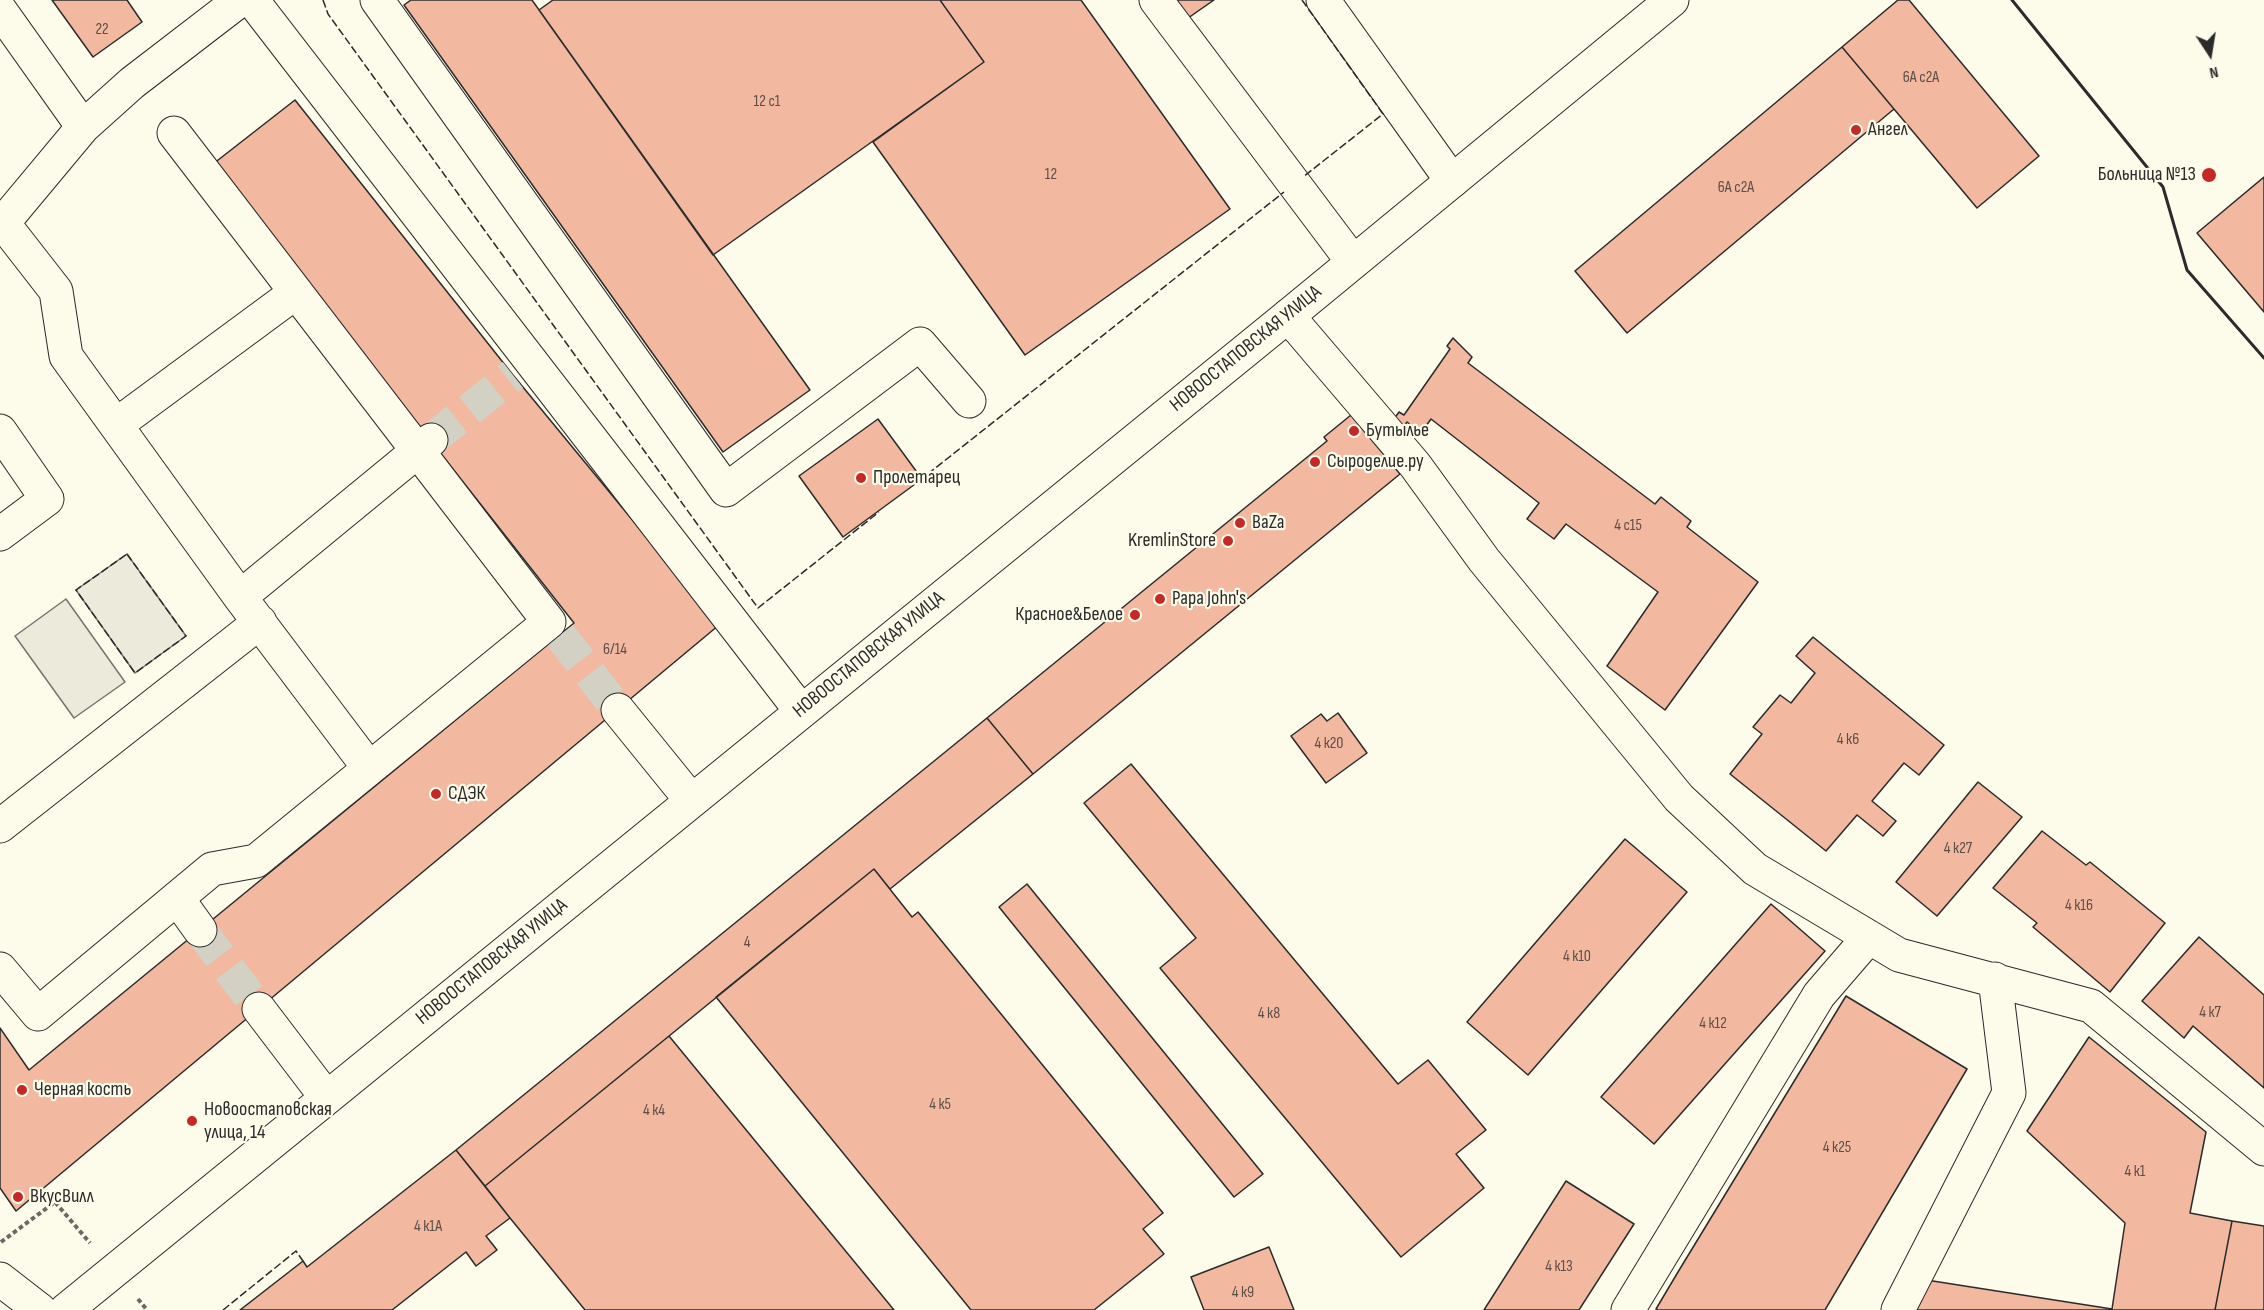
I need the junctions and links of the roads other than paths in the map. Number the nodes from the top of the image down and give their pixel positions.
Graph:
1 (240, 0) edge
2 (252, 0) edge
3 (377, 0) edge
4 (1156, 0) edge
5 (1323, 0) edge
6 (1672, 0) edge
7 (0, 10) edge
8 (83, 127) junction
9 (174, 133) dead end
10 (1452, 181) junction
11 (1, 227) edge
12 (1353, 262) junction
13 (296, 293) junction
14 (1288, 316) junction
15 (969, 401) dead end
16 (116, 425) junction
17 (0, 431) edge
18 (424, 446) junction
19 (0, 534) edge
20 (250, 609) junction
21 (618, 710) tunnel mouth
22 (801, 711) junction
23 (369, 768) junction
24 (691, 800) junction
25 (0, 826) edge
26 (177, 898) junction
27 (200, 930) tunnel mouth
28 (1869, 937) junction
29 (0, 969) edge
30 (1995, 979) junction
31 (259, 1009) tunnel mouth
32 (326, 1097) junction
33 (2264, 1149) edge
34 (0, 1279) edge
35 (40, 1310) edge
36 (66, 1310) edge
37 (1628, 1310) edge
38 (1898, 1310) edge

1 - 8 main road
2 - 22 main road
3 - 15 main road
4 - 12 main road
5 - 10 main road
6 - 10 main road, НОВООСТАПОВСКАЯ УЛИЦА
7 - 8 main road
8 - 11 main road
9 - 13 main road
10 - 12 main road, НОВООСТАПОВСКАЯ УЛИЦА
11 - 16 main road
12 - 14 main road, НОВООСТАПОВСКАЯ УЛИЦА
13 - 16 main road
13 - 18 main road
14 - 22 main road, НОВООСТАПОВСКАЯ УЛИЦА
14 - 28 main road
16 - 20 main road
17 - 19 main road
18 - 20 main road
18 - 23 main road
20 - 23 main road
20 - 25 main road
21 - 24 main road
22 - 24 main road, НОВООСТАПОВСКАЯ УЛИЦА
23 - 26 main road
24 - 32 main road, НОВООСТАПОВСКАЯ УЛИЦА
26 - 27 main road
26 - 29 main road
28 - 30 main road
28 - 37 main road
30 - 33 main road
30 - 38 main road
31 - 32 main road
32 - 36 main road, НОВООСТАПОВСКАЯ УЛИЦА
34 - 35 main road

